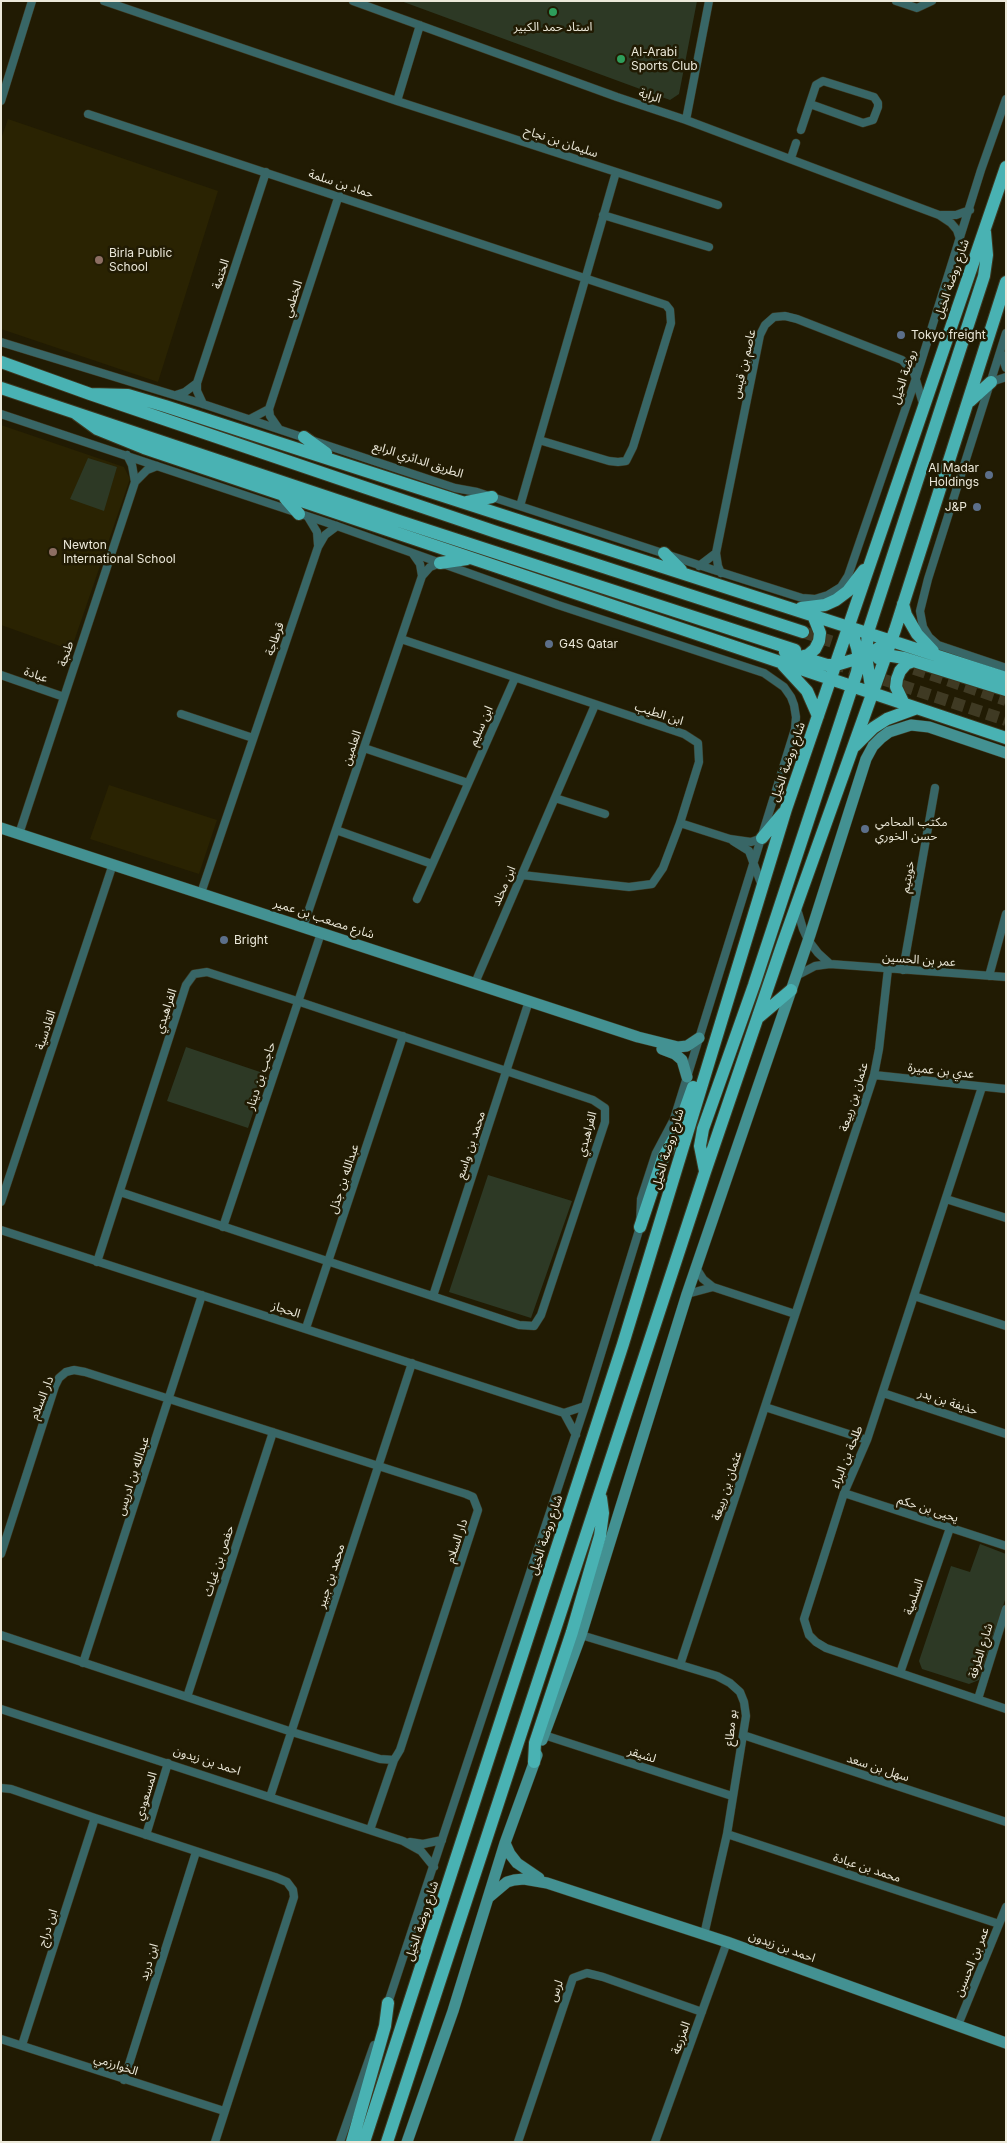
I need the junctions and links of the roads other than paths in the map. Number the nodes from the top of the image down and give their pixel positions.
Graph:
1 (32, 1) edge
2 (104, 1) edge
3 (353, 1) edge
4 (709, 1) edge
5 (896, 1) edge
6 (932, 1) edge
7 (420, 25) junction
8 (1006, 100) edge
9 (1, 101) edge
10 (397, 101) junction
11 (810, 104) junction
12 (88, 114) dead end
13 (686, 120) junction
14 (801, 130) dead end
15 (796, 143) dead end
16 (791, 158) junction
17 (1006, 167) edge
18 (266, 172) junction
19 (616, 172) junction
20 (338, 195) junction
21 (718, 205) dead end
22 (970, 210) junction
23 (603, 214) junction
24 (939, 215) junction
25 (984, 228) junction
26 (960, 239) junction
27 (710, 247) dead end
28 (586, 278) junction
29 (1006, 282) edge
30 (1006, 333) edge
31 (1, 342) edge
32 (1001, 350) junction
33 (923, 356) junction
34 (902, 360) junction
35 (1, 362) edge
36 (1006, 368) edge
37 (1006, 377) edge
38 (916, 378) junction
39 (991, 382) junction
40 (197, 383) junction
41 (1, 388) edge
42 (90, 394) junction
43 (176, 395) junction
44 (203, 404) junction
45 (967, 404) junction
46 (923, 405) junction
47 (269, 409) junction
48 (75, 413) junction
49 (1, 414) edge
50 (250, 419) junction
51 (278, 429) junction
52 (304, 437) junction
53 (539, 440) junction
54 (127, 455) junction
55 (336, 461) junction
56 (157, 466) junction
57 (135, 482) junction
58 (281, 494) junction
59 (492, 497) junction
60 (466, 502) junction
61 (520, 506) junction
62 (304, 516) junction
63 (337, 526) junction
64 (318, 547) junction
65 (664, 553) junction
66 (716, 553) junction
67 (413, 554) junction
68 (873, 558) junction
69 (475, 559) junction
70 (440, 564) junction
71 (699, 566) junction
72 (721, 572) junction
73 (687, 574) junction
74 (422, 576) junction
75 (848, 576) joint
76 (596, 602) junction
77 (903, 604) junction
78 (785, 606) junction
79 (813, 615) junction
80 (850, 626) junction
81 (803, 632) tunnel mouth
82 (868, 632) junction
83 (401, 639) junction
84 (891, 640) junction
85 (797, 653) junction
86 (886, 655) junction
87 (941, 656) junction
88 (863, 660) junction
89 (914, 661) junction
90 (781, 662) junction
91 (836, 665) junction
92 (1006, 668) edge
93 (1, 675) edge
94 (515, 678) junction
95 (1006, 678) edge
96 (830, 679) junction
97 (852, 686) junction
98 (1006, 690) edge
99 (872, 693) junction
100 (64, 697) junction
101 (904, 704) junction
102 (595, 705) junction
103 (917, 708) junction
104 (181, 714) dead end
105 (818, 716) junction
106 (253, 738) junction
107 (1006, 738) edge
108 (364, 748) junction
109 (851, 752) junction
110 (1006, 753) edge
111 (468, 783) junction
112 (935, 788) dead end
113 (555, 798) junction
114 (786, 809) junction
115 (605, 814) dead end
116 (680, 823) junction
117 (1, 828) edge
118 (336, 830) junction
119 (19, 834) junction
120 (762, 838) junction
121 (730, 839) junction
122 (113, 864) junction
123 (432, 864) junction
124 (754, 864) junction
125 (522, 875) junction
126 (762, 887) junction
127 (201, 893) junction
128 (417, 898) dead end
129 (796, 907) junction
130 (1006, 914) edge
131 (303, 927) junction
132 (321, 932) junction
133 (808, 940) junction
134 (830, 964) junction
135 (888, 969) junction
136 (903, 970) junction
137 (796, 976) junction
138 (989, 976) junction
139 (1006, 977) edge
140 (475, 983) junction
141 (790, 990) junction
142 (297, 1001) junction
143 (529, 1001) junction
144 (759, 1017) junction
145 (403, 1036) junction
146 (638, 1037) junction
147 (699, 1038) junction
148 (716, 1038) junction
149 (507, 1070) junction
150 (874, 1075) junction
151 (687, 1077) junction
152 (982, 1087) junction
153 (1006, 1089) edge
154 (705, 1172) junction
155 (120, 1192) junction
156 (946, 1199) junction
157 (1, 1202) edge
158 (1006, 1218) edge
159 (223, 1227) junction
160 (640, 1227) junction
161 (1, 1230) edge
162 (97, 1262) junction
163 (328, 1262) junction
164 (696, 1268) junction
165 (713, 1287) junction
166 (687, 1294) junction
167 (202, 1295) junction
168 (433, 1296) junction
169 (914, 1296) junction
170 (795, 1314) junction
171 (1006, 1326) edge
172 (306, 1328) junction
173 (412, 1363) junction
174 (883, 1393) junction
175 (170, 1399) junction
176 (585, 1406) junction
177 (765, 1407) junction
178 (564, 1413) junction
179 (273, 1432) junction
180 (1006, 1434) edge
181 (576, 1435) junction
182 (867, 1440) junction
183 (379, 1466) junction
184 (600, 1493) junction
185 (844, 1493) junction
186 (950, 1528) junction
187 (1006, 1546) edge
188 (1, 1554) edge
189 (1006, 1609) edge
190 (581, 1635) junction
191 (1, 1636) edge
192 (83, 1663) junction
193 (680, 1665) junction
194 (900, 1673) junction
195 (187, 1697) junction
196 (978, 1699) junction
197 (1, 1709) edge
198 (1006, 1709) edge
199 (292, 1732) junction
200 (544, 1735) junction
201 (743, 1735) junction
202 (394, 1760) junction
203 (534, 1762) junction
204 (168, 1763) junction
205 (1, 1788) edge
206 (732, 1796) junction
207 (270, 1797) junction
208 (95, 1818) junction
209 (1006, 1822) edge
210 (370, 1830) junction
211 (727, 1834) junction
212 (146, 1835) junction
213 (442, 1840) junction
214 (403, 1841) junction
215 (505, 1843) junction
216 (196, 1852) junction
217 (434, 1867) junction
218 (547, 1883) junction
219 (488, 1898) junction
220 (1006, 1907) edge
221 (999, 1924) junction
222 (704, 1935) junction
223 (727, 1942) junction
224 (388, 2003) junction
225 (702, 2012) junction
226 (958, 2025) junction
227 (1, 2039) edge
228 (1006, 2043) edge
229 (22, 2045) junction
230 (124, 2080) junction
231 (224, 2111) junction
232 (215, 2142) edge
233 (340, 2142) edge
234 (352, 2142) edge
235 (364, 2142) edge
236 (387, 2142) edge
237 (407, 2142) edge
238 (518, 2142) edge
239 (655, 2142) edge

1 - 9 street
2 - 10 street, سليمان بن نجاح
3 - 7 street, الراية
4 - 13 street
5 - 6 street
7 - 10 street
7 - 13 street, الراية
8 - 22 street, روضة الخيل
10 - 19 street, سليمان بن نجاح
11 - 11 street
11 - 14 street
12 - 18 street, حماد بن سلمة
13 - 16 street, الراية
15 - 16 street
16 - 24 street, الراية
17 - 25 main road, شارع روضة الخيل
18 - 20 street, حماد بن سلمة
18 - 40 street, الختمة
19 - 21 street, سليمان بن نجاح
19 - 23 street
20 - 28 street, حماد بن سلمة
20 - 47 street, الخطمي
22 - 24 street, الراية
22 - 26 street, روضة الخيل
23 - 27 street
23 - 28 street
24 - 26 street, الراية
25 - 46 main road, شارع روضة الخيل
25 - 82 main road
26 - 33 street, روضة الخيل
28 - 53 street
28 - 53 street, حماد بن سلمة
29 - 45 main road
30 - 32 street
31 - 43 street, الطريق الدائري الرابع
32 - 36 street
32 - 39 street
33 - 34 street
33 - 38 street, روضة الخيل
34 - 38 street
34 - 66 street, عاصم بن قيس
35 - 42 main road
37 - 39 street
38 - 46 street
38 - 75 street, روضة الخيل
39 - 45 main road
39 - 92 street
40 - 43 street
40 - 44 street
41 - 48 main road
42 - 55 main road
42 - 81 main road
43 - 44 street, الطريق الدائري الرابع
44 - 50 street, الطريق الدائري الرابع
45 - 77 main road
46 - 68 main road, شارع روضة الخيل
47 - 50 street
47 - 51 street
48 - 58 main road
48 - 85 main road
49 - 54 street
50 - 51 street, الطريق الدائري الرابع
51 - 52 street, الطريق الدائري الرابع
52 - 55 main road
52 - 59 street, الطريق الدائري الرابع
53 - 61 street
54 - 56 street
54 - 57 street
55 - 60 main road
56 - 57 street
56 - 62 street
57 - 100 street, طنجة
58 - 62 main road
58 - 69 main road
59 - 60 main road
59 - 61 street, الطريق الدائري الرابع
60 - 73 main road
61 - 65 street, الطريق الدائري الرابع
62 - 63 street
62 - 64 street
63 - 64 street, قرطاجة
63 - 67 street
64 - 106 street, قرطاجة
65 - 71 street, الطريق الدائري الرابع
65 - 73 main road
66 - 71 street
66 - 72 street, عاصم بن قيس
67 - 70 street
67 - 74 street
68 - 78 main road
68 - 80 main road, شارع روضة الخيل
69 - 70 main road
69 - 76 main road
70 - 74 street
70 - 120 street, شارع روضة الخيل
71 - 72 street, الطريق الدائري الرابع
72 - 75 street, الطريق الدائري الرابع
73 - 78 main road
74 - 83 street, العلمين
76 - 85 main road
76 - 90 main road
77 - 84 main road
77 - 87 main road
78 - 79 main road
79 - 80 main road
79 - 85 main road
80 - 82 main road
80 - 88 main road
80 - 91 main road, شارع روضة الخيل
82 - 84 main road
82 - 88 main road
83 - 94 street, ابن الطيب
83 - 108 street, العلمين
84 - 86 main road
84 - 87 main road
84 - 88 main road
85 - 91 main road
86 - 88 main road
86 - 89 main road
86 - 99 main road
87 - 95 main road
88 - 91 main road
88 - 96 main road
88 - 97 main road
88 - 99 main road
89 - 98 main road
89 - 101 main road
90 - 96 main road
90 - 105 main road
91 - 96 main road, شارع روضة الخيل
93 - 100 street, عبادة
94 - 102 street, ابن الطيب
94 - 111 street, ابن سليم
96 - 97 main road
96 - 105 main road, شارع روضة الخيل
97 - 99 main road
97 - 154 main road
99 - 101 main road
99 - 109 main road
100 - 119 street, طنجة
101 - 103 main road
102 - 113 street, ابن مخلد
102 - 116 street, ابن الطيب
103 - 107 main road
103 - 109 main road
104 - 106 street
105 - 114 main road, شارع روضة الخيل
106 - 127 street, قرطاجة
108 - 111 street
108 - 118 street, العلمين
109 - 129 main road
110 - 133 street
111 - 123 street, ابن سليم
112 - 136 street, خويتيم
113 - 115 street
113 - 125 street, ابن مخلد
114 - 120 main road
114 - 126 main road, شارع روضة الخيل
116 - 121 street
116 - 125 street, ابن الطيب
117 - 119 street, شارع مصعب بن عمير
118 - 123 street
118 - 131 street, العلمين
119 - 122 street, شارع مصعب بن عمير
120 - 121 street
120 - 124 street, شارع روضة الخيل
121 - 124 street
122 - 127 street, شارع مصعب بن عمير
122 - 157 street, القادسية
123 - 128 street, ابن سليم
124 - 126 street
124 - 147 street, شارع روضة الخيل
125 - 140 street, ابن مخلد
126 - 148 main road, شارع روضة الخيل
127 - 131 street, شارع مصعب بن عمير
129 - 133 street
129 - 144 main road
130 - 138 street
131 - 132 street, شارع مصعب بن عمير
132 - 140 street, شارع مصعب بن عمير
132 - 142 street, حاجب بن دينار
133 - 134 street
133 - 137 street
134 - 135 street, عمر بن الحسين
134 - 137 street, عمر بن الحسين
135 - 136 street, عمر بن الحسين
135 - 150 street, عثمان بن ربيعة
136 - 138 street, عمر بن الحسين
137 - 141 street
138 - 139 street, عمر بن الحسين
140 - 143 street, شارع مصعب بن عمير
141 - 144 main road
141 - 164 street
142 - 145 street, الفراهيدي
142 - 155 street, الفراهيدي
142 - 159 street, حاجب بن دينار
143 - 146 street, شارع مصعب بن عمير
143 - 149 street, محمد بن واسع
144 - 154 main road
145 - 149 street, الفراهيدي
145 - 163 street, عبدالله بن جذل
146 - 147 street, شارع مصعب بن عمير
146 - 151 street, شارع مصعب بن عمير
147 - 151 street, شارع روضة الخيل
148 - 160 main road
148 - 235 main road, شارع روضة الخيل
149 - 168 street, محمد بن واسع
149 - 168 street, الفراهيدي
150 - 152 street, عدي بن عميرة
150 - 170 street, عثمان بن ربيعة
151 - 160 street, شارع روضة الخيل
152 - 153 street, عدي بن عميرة
152 - 156 street, طلحة بن البراء
154 - 184 main road
155 - 159 street, الفراهيدي
155 - 162 street, الفراهيدي
156 - 158 street
156 - 169 street, طلحة بن البراء
159 - 163 street, الفراهيدي
160 - 176 street, شارع روضة الخيل
161 - 162 street, الحجاز
162 - 167 street, الحجاز
163 - 168 street, الفراهيدي
163 - 172 street, عبدالله بن جذل
164 - 165 street
164 - 166 street
165 - 166 street
165 - 170 street
166 - 190 street
167 - 172 street, الحجاز
167 - 175 street, عبدالله بن ادريس
169 - 171 street
169 - 174 street, طلحة بن البراء
170 - 177 street, عثمان بن ربيعة
172 - 173 street, الحجاز
173 - 178 street, الحجاز
173 - 183 street, محمد بن جبير
174 - 180 street, حذيفة بن بدر
174 - 182 street, طلحة بن البراء
175 - 179 street, دار السلام
175 - 188 street, دار السلام
175 - 192 street, عبدالله بن ادريس
176 - 178 street
176 - 181 street, شارع روضة الخيل
177 - 182 street
177 - 193 street, عثمان بن ربيعة
178 - 181 street
179 - 183 street, دار السلام
179 - 195 street, حفص بن غياث
181 - 213 street, شارع روضة الخيل
182 - 185 street, طلحة بن البراء
183 - 199 street, محمد بن جبير
183 - 202 street, دار السلام
184 - 203 main road
184 - 236 main road
185 - 186 street, يحيى بن حكم
185 - 194 street, طلحة بن البراء
186 - 187 street, يحيى بن حكم
186 - 194 street, السلمية
189 - 196 street, شارع الطرفة
190 - 193 street, بو مطاع
190 - 200 street
191 - 192 street
192 - 195 street
193 - 201 street, بو مطاع
194 - 196 street, طلحة بن البراء
195 - 199 street
196 - 198 street, طلحة بن البراء
197 - 204 street, احمد بن زيدون
199 - 202 street
199 - 207 street, محمد بن جبير
200 - 203 street
200 - 206 street, لشيقر
201 - 206 street, بو مطاع
201 - 209 street, سهل بن سعد
202 - 210 street
203 - 215 street
204 - 207 street, احمد بن زيدون
204 - 212 street, المسعودي
205 - 208 street
206 - 211 street, بو مطاع
207 - 210 street, احمد بن زيدون
208 - 212 street
208 - 229 street, ابن دراج
210 - 214 street, احمد بن زيدون
211 - 221 street, محمد بن عبادة
211 - 222 street, بو مطاع
212 - 216 street
213 - 214 street, احمد بن زيدون
213 - 217 street, شارع روضة الخيل
214 - 217 street, احمد بن زيدون
215 - 218 street, احمد بن زيدون
215 - 219 street
216 - 230 street, ابن دريد
216 - 231 street
217 - 224 street, شارع روضة الخيل
218 - 219 street, احمد بن زيدون
218 - 222 street, احمد بن زيدون
219 - 237 street
220 - 221 street, عمر بن الحسين
221 - 226 street, عمر بن الحسين
222 - 223 street, احمد بن زيدون
223 - 225 street, المزرعة
223 - 226 street, احمد بن زيدون
224 - 233 street, شارع روضة الخيل
224 - 234 main road
225 - 238 street, لرس
225 - 239 street, المزرعة
226 - 228 street, احمد بن زيدون
227 - 229 street, الخوارزمي
229 - 230 street, الخوارزمي
230 - 231 street, الخوارزمي
231 - 232 street

